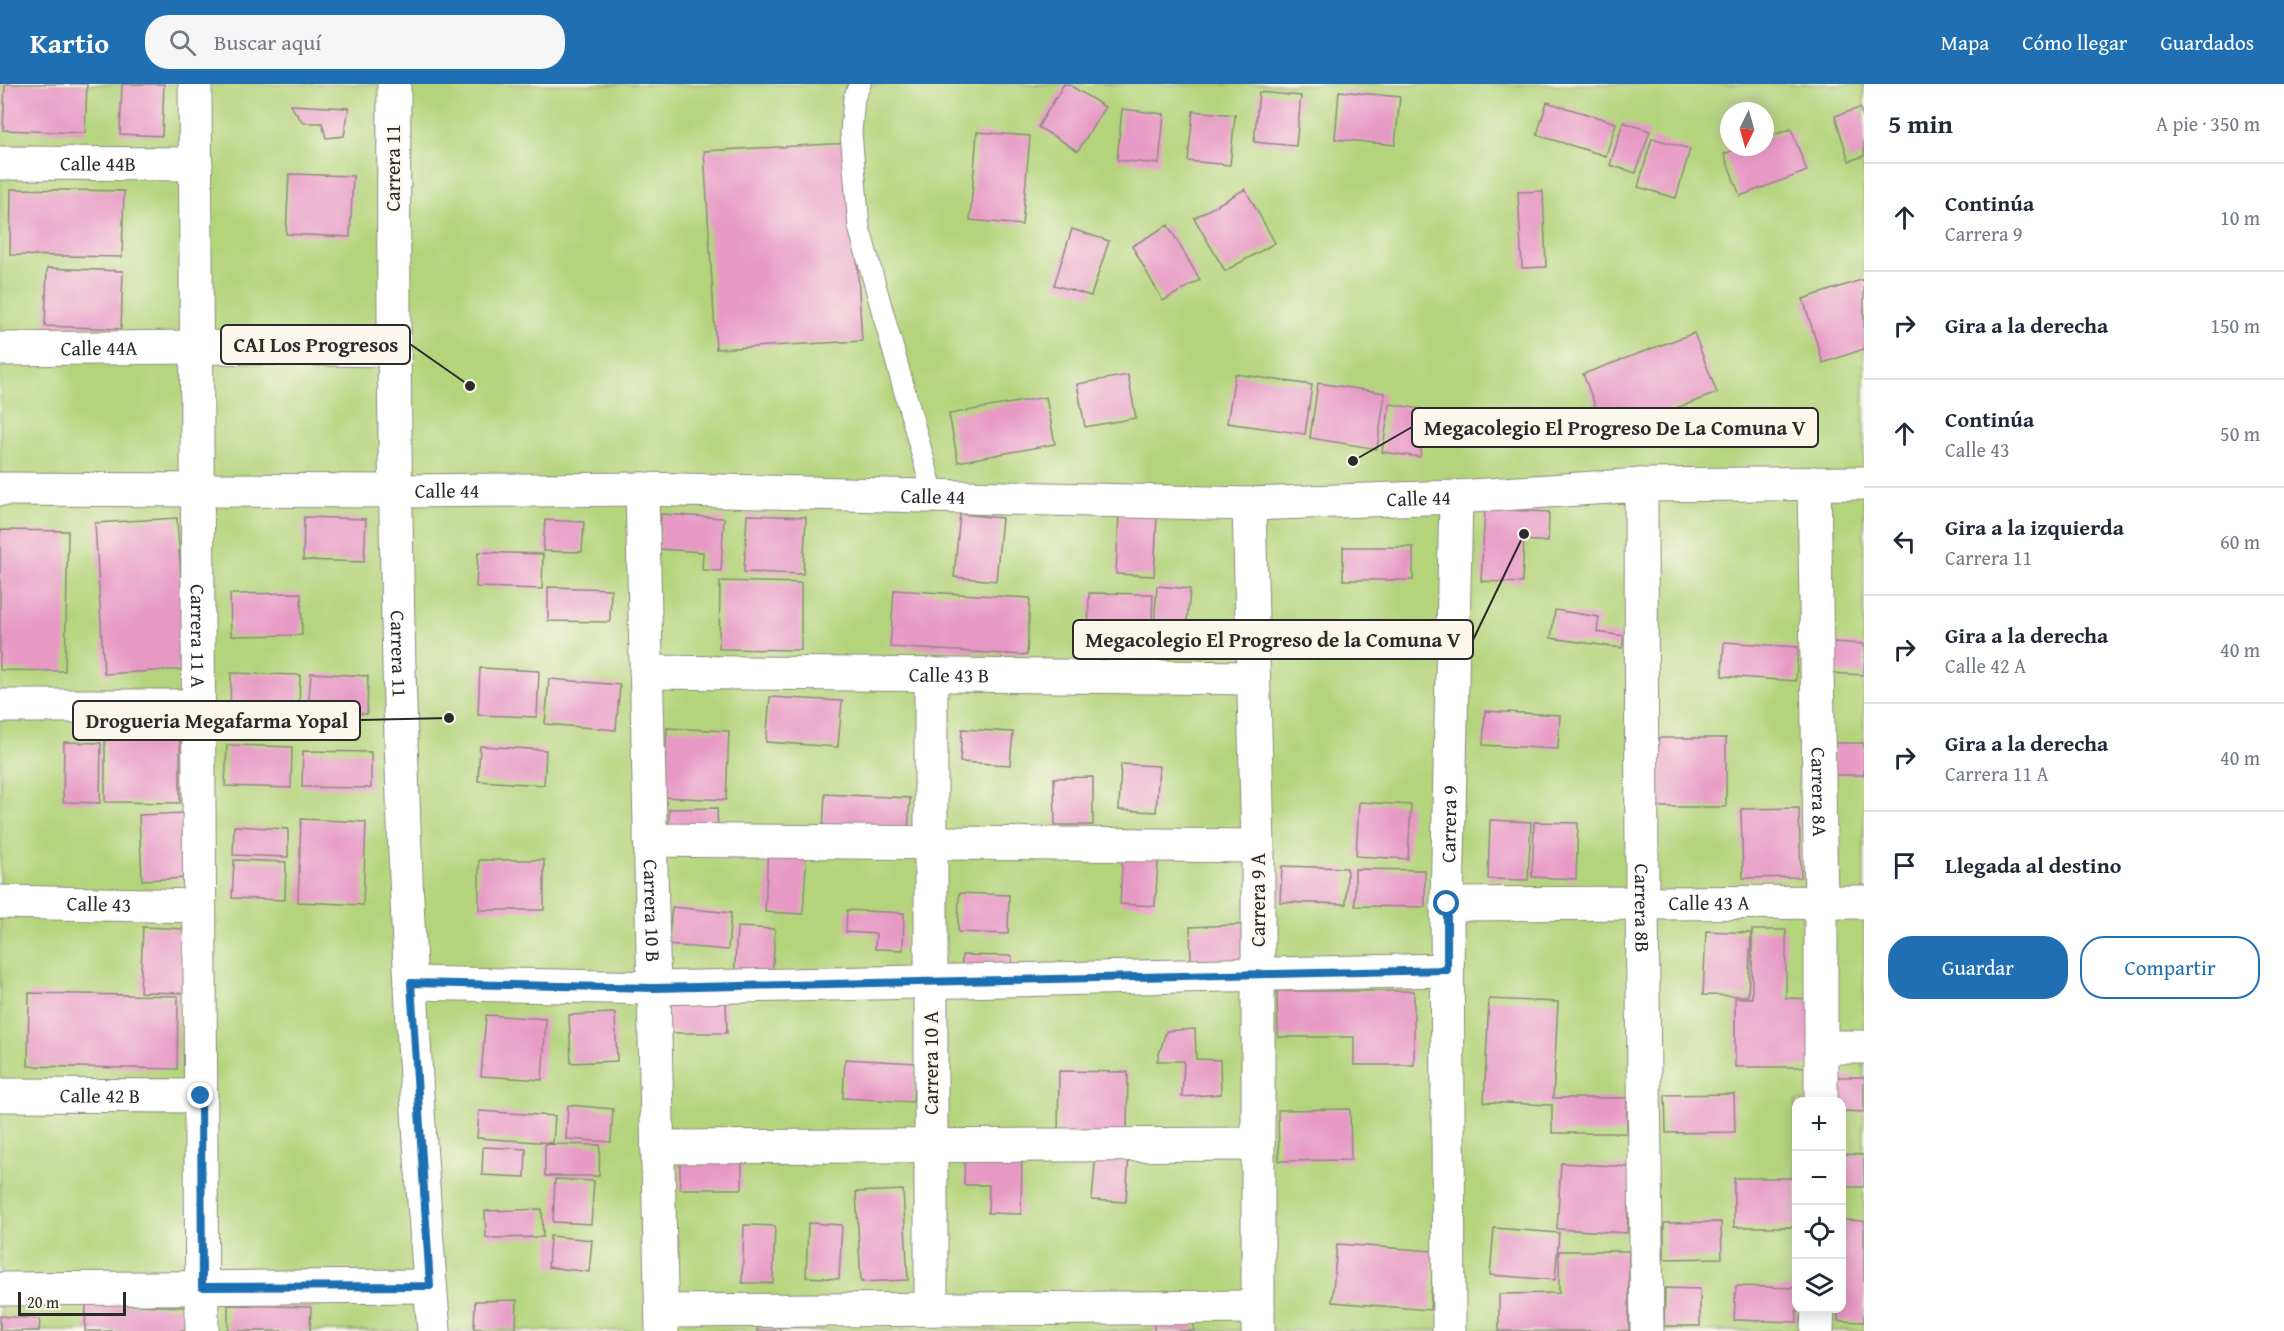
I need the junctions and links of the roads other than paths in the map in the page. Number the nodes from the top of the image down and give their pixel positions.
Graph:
1 (195, 84) edge
2 (394, 84) edge
3 (860, 84) edge
4 (0, 163) edge
5 (196, 164) junction
6 (197, 347) junction
7 (0, 349) edge
8 (393, 350) junction
9 (1814, 483) junction
10 (1864, 483) edge
11 (1641, 485) junction
12 (0, 489) edge
13 (198, 489) junction
14 (642, 489) junction
15 (394, 491) junction
16 (933, 497) junction
17 (1456, 497) junction
18 (1249, 504) junction
19 (646, 672) junction
20 (931, 674) junction
21 (1253, 678) junction
22 (0, 706) edge
23 (198, 706) junction
24 (650, 840) junction
25 (931, 844) junction
26 (1258, 846) junction
27 (0, 902) edge
28 (1821, 902) junction
29 (1864, 902) edge
30 (1642, 903) junction
31 (1447, 904) junction
32 (199, 906) junction
33 (1447, 970) junction
34 (1258, 974) junction
35 (930, 982) junction
36 (411, 983) junction
37 (654, 988) junction
38 (1822, 1047) junction
39 (1864, 1047) edge
40 (0, 1095) edge
41 (201, 1096) junction
42 (1821, 1097) edge
43 (1258, 1144) junction
44 (931, 1146) junction
45 (658, 1147) junction
46 (430, 1286) junction
47 (202, 1287) junction
48 (0, 1289) edge
49 (931, 1309) junction
50 (1818, 1313) edge
51 (1258, 1319) edge
52 (662, 1321) edge
53 (202, 1331) edge
54 (434, 1331) edge
55 (1449, 1331) edge
56 (1647, 1331) edge
57 (1817, 1331) edge

1 - 5 street, Carrera 11 A
2 - 8 street, Carrera 11
3 - 16 lane
4 - 5 street, Calle 44B
5 - 6 street, Carrera 11 A
6 - 7 street, Calle 44A
6 - 8 street, Calle 44A
6 - 13 street, Carrera 11 A
8 - 15 street, Carrera 11
9 - 10 street, Calle 44
9 - 11 street, Calle 44
9 - 28 street, Carrera 8A
11 - 17 street, Calle 44
11 - 30 street, Carrera 8B
12 - 13 street, Calle 44
13 - 15 street, Calle 44
13 - 23 street, Carrera 11 A
14 - 15 street, Calle 44
14 - 16 street, Calle 44
14 - 19 street, Carrera 10 B
15 - 36 street, Carrera 11
16 - 18 street, Calle 44
17 - 18 street, Calle 44
17 - 31 street, Carrera 9
18 - 21 street, Carrera 9 A
19 - 20 street, Calle 43 B
19 - 24 street, Carrera 10 B
20 - 21 street, Calle 43 B
20 - 25 street, Carrera 10 A
21 - 26 street, Carrera 9 A
22 - 23 street
23 - 32 street, Carrera 11 A
24 - 25 street
24 - 37 street, Carrera 10 B
25 - 26 street
25 - 35 street, Carrera 10 A
26 - 34 street, Carrera 9 A
27 - 32 street, Calle 43
28 - 29 street, Calle 43 A
28 - 30 street, Calle 43 A
28 - 38 street, Carrera 8A
30 - 31 street, Calle 43 A
30 - 56 street, Carrera 8B
31 - 33 street, Carrera 9
32 - 41 street, Carrera 11 A
33 - 34 street
33 - 55 street, Carrera 9
34 - 35 street
34 - 43 street, Carrera 9 A
35 - 37 street
35 - 44 street, Carrera 10 A
36 - 37 street
36 - 46 street, Carrera 11
37 - 45 street, Carrera 10 B
38 - 39 street
38 - 42 street, Carrera 8A
40 - 41 street, Calle 42 B
41 - 47 street, Carrera 11 A
43 - 44 street
43 - 51 street, Carrera 9 A
44 - 45 street
44 - 49 street, Carrera 10 A
45 - 52 street, Carrera 10 B
46 - 47 street
46 - 54 street, Carrera 11
47 - 48 street
47 - 53 street, Carrera 11 A
49 - 51 street
49 - 52 street
50 - 57 street

